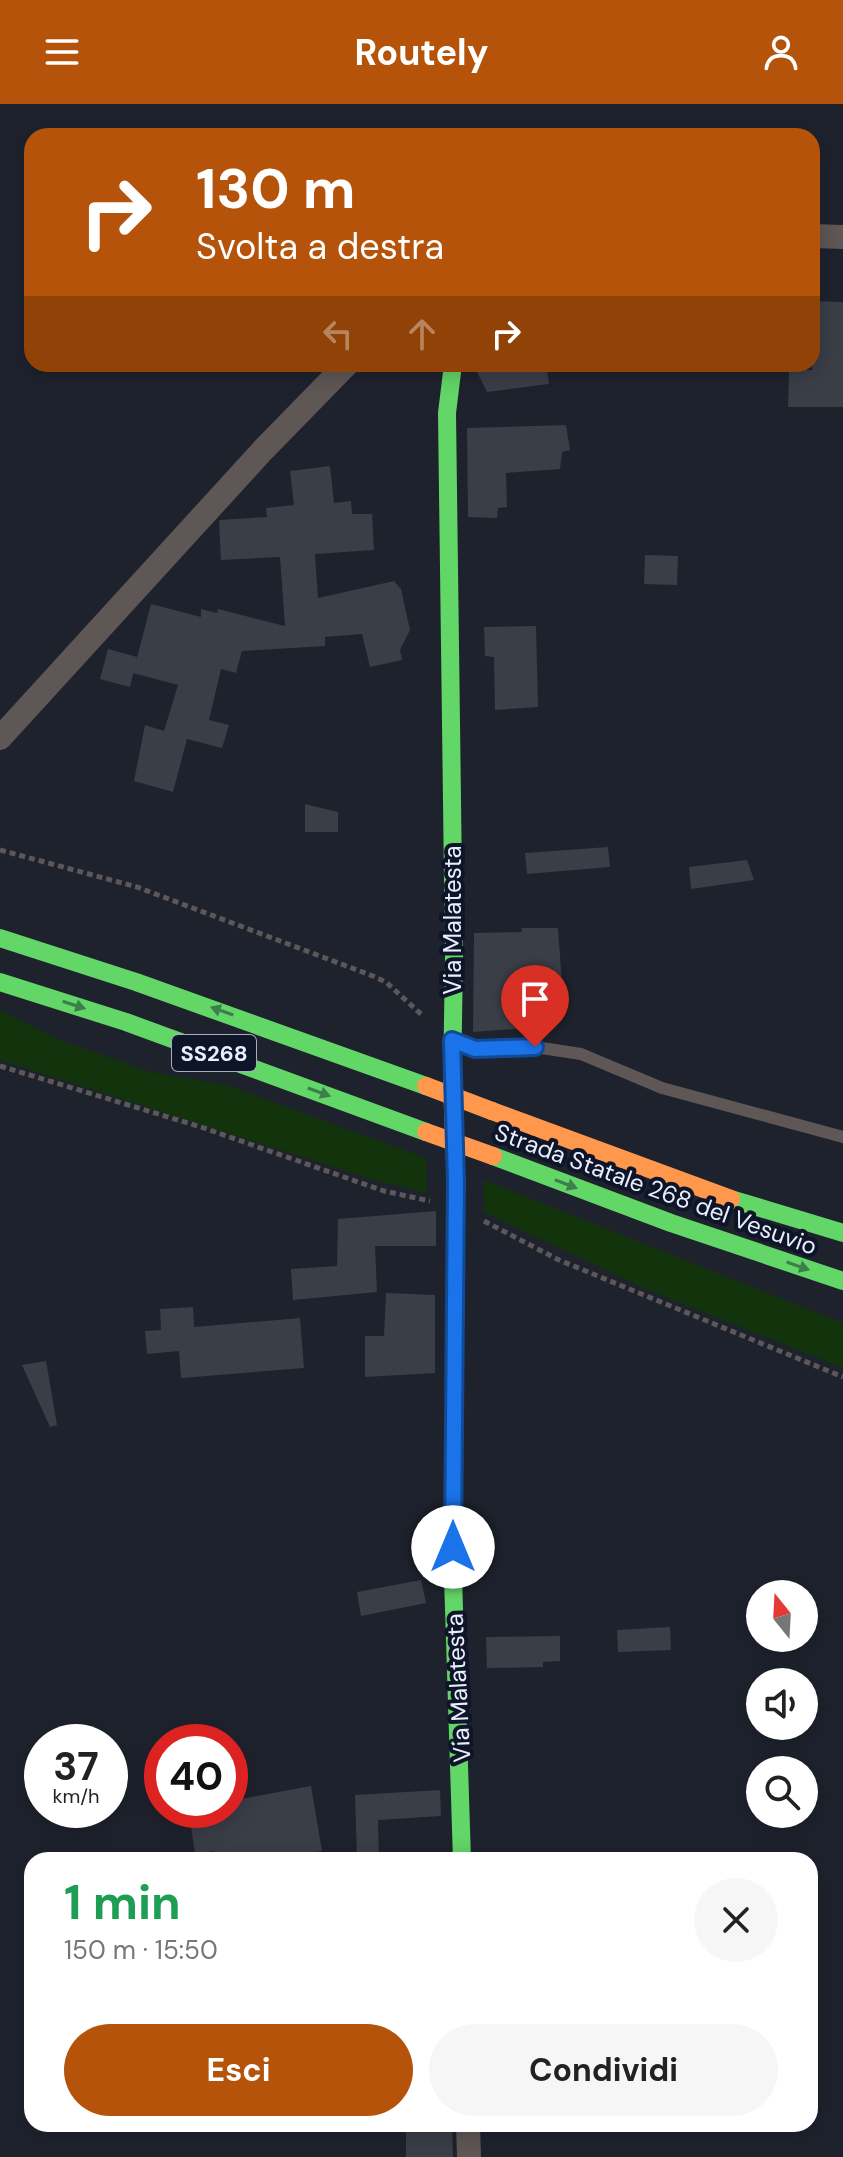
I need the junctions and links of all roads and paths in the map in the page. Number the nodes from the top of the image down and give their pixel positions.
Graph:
1 (820, 236) edge
2 (843, 237) edge
3 (339, 372) edge
4 (452, 372) edge
5 (0, 738) edge
6 (0, 850) edge
7 (0, 938) edge
8 (0, 982) edge
9 (452, 1040) junction
10 (0, 1066) edge
11 (843, 1137) edge
12 (456, 1207) junction
13 (671, 1223) junction
14 (843, 1233) edge
15 (782, 1280) dead end
16 (843, 1281) edge
17 (843, 1377) edge
18 (462, 1852) edge
19 (468, 2132) edge
20 (469, 2157) edge

1 - 2 street
3 - 5 street
4 - 9 main road, Via Malatesta
6 - 9 path
14 -> 7 main road, Strada Statale 268 del Vesuvio / SS268, bridge
8 -> 13 main road, Strada Statale 268 del Vesuvio / SS268, bridge
9 - 11 lane
9 - 12 main road, Via Malatesta
10 - 12 path
12 - 17 path
12 - 18 main road, Via Malatesta
13 - 15 main road
13 -> 16 main road, Strada Statale 268 del Vesuvio / SS268
19 - 20 street

